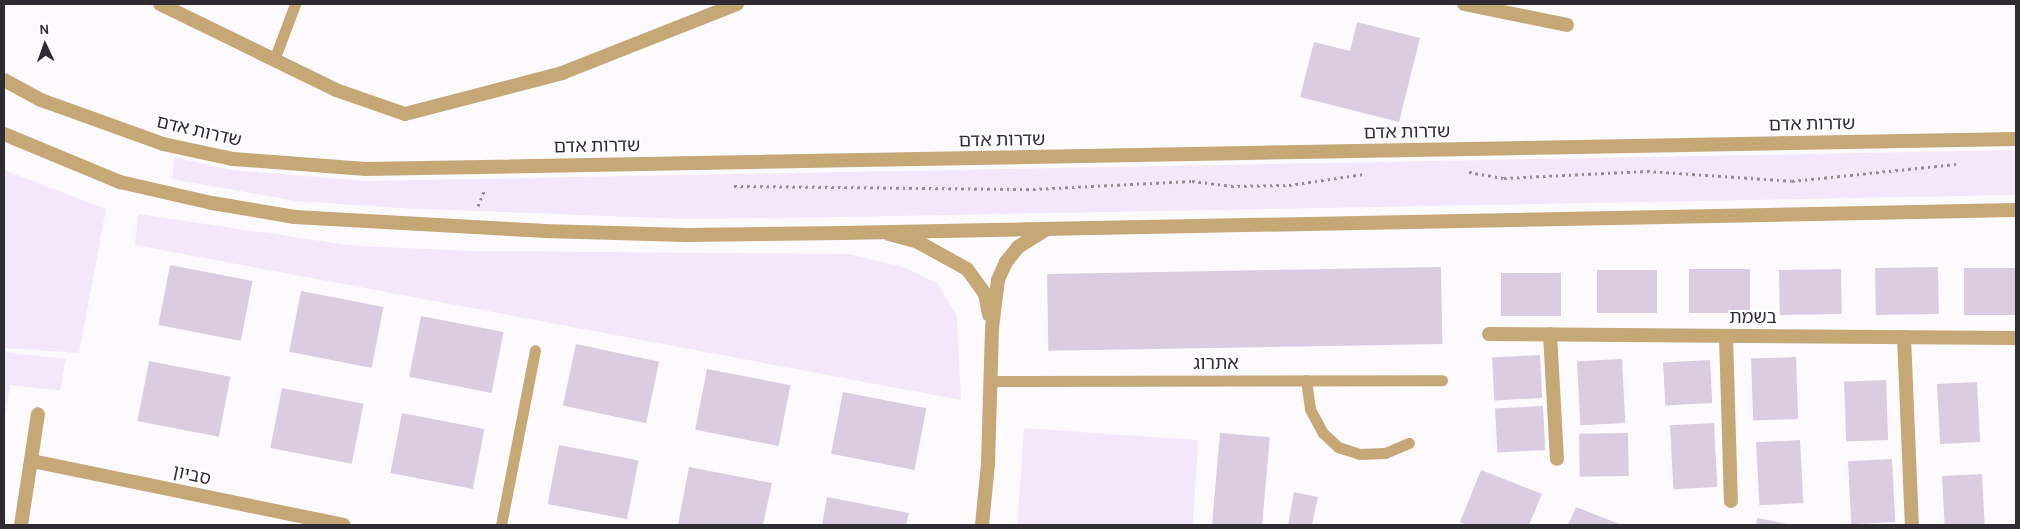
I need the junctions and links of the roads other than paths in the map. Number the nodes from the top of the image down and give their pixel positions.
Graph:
1 (160, 4) edge
2 (295, 4) edge
3 (737, 4) edge
4 (1464, 4) edge
5 (1567, 26) dead end
6 (274, 60) junction
7 (4, 80) edge
8 (4, 134) edge
9 (2016, 139) edge
10 (2016, 210) edge
11 (1047, 229) junction
12 (881, 232) junction
13 (992, 328) junction
14 (1489, 334) dead end
15 (1550, 334) junction
16 (1726, 336) junction
17 (1904, 337) junction
18 (2016, 338) edge
19 (535, 350) dead end
20 (1306, 380) junction
21 (1442, 380) dead end
22 (990, 381) junction
23 (38, 414) dead end
24 (1409, 443) dead end
25 (1557, 459) dead end
26 (32, 461) junction
27 (1731, 501) dead end
28 (21, 525) edge
29 (344, 525) edge
30 (501, 525) edge
31 (982, 525) edge
32 (1912, 525) edge

1 - 6 street
2 - 6 lane
3 - 6 street
4 - 5 street
7 - 9 street, שדרות אדם
8 - 12 street
10 - 11 street
11 - 12 street
11 - 13 street
12 - 13 street
13 - 22 street
14 - 15 street, בשמת
15 - 16 street, בשמת
15 - 25 street
16 - 17 street, בשמת
16 - 27 street
17 - 18 street, בשמת
17 - 32 street
19 - 30 lane
20 - 21 lane, אתרוג
20 - 22 lane, אתרוג
20 - 24 lane
22 - 31 street
23 - 26 street
26 - 28 street
26 - 29 street, סביון

